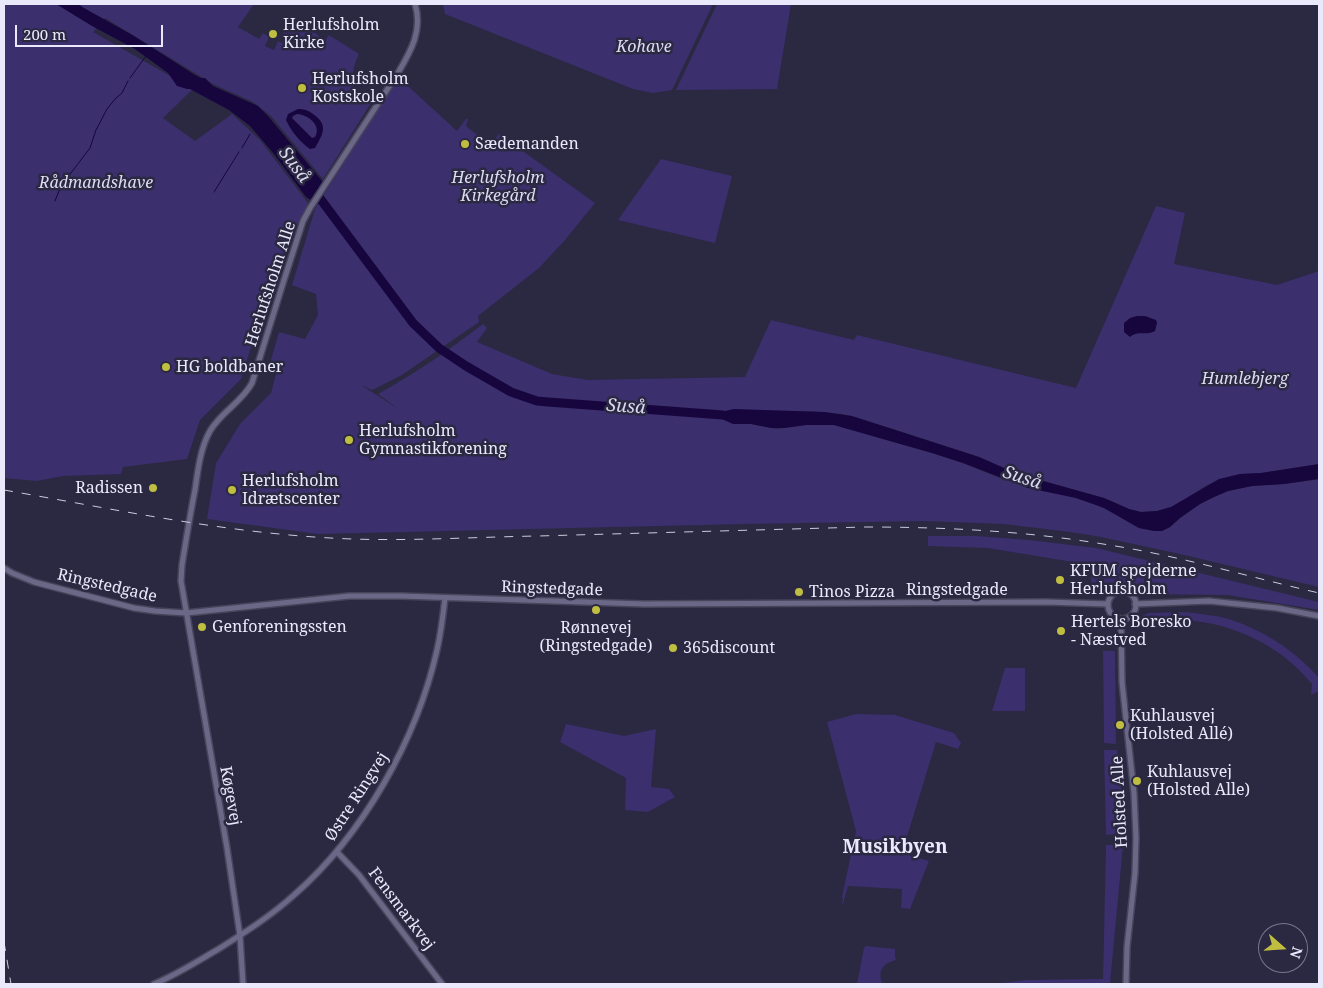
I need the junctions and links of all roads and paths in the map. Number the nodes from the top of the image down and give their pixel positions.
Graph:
1 (415, 4) edge
2 (4, 568) edge
3 (445, 598) junction
4 (1108, 604) junction
5 (1136, 604) junction
6 (186, 613) junction
7 (1319, 616) edge
8 (1121, 619) junction
9 (337, 852) junction
10 (240, 936) junction
11 (154, 984) edge
12 (243, 984) edge
13 (442, 984) edge
14 (1126, 984) edge

1 - 6 street, Herlufsholm Alle
2 - 6 street, Ringstedgade
3 - 4 street, Ringstedgade
3 - 6 street, Ringstedgade
3 - 9 street, Østre Ringvej
4 - 5 street
4 - 8 street
5 - 7 street
5 - 8 street
6 - 10 street, Køgevej
8 - 14 street, Holsted Alle
9 - 10 street, Østre Ringvej
9 - 13 street, Fensmarkvej
10 - 11 street, Østre Ringvej
10 - 12 street, Køgevej

